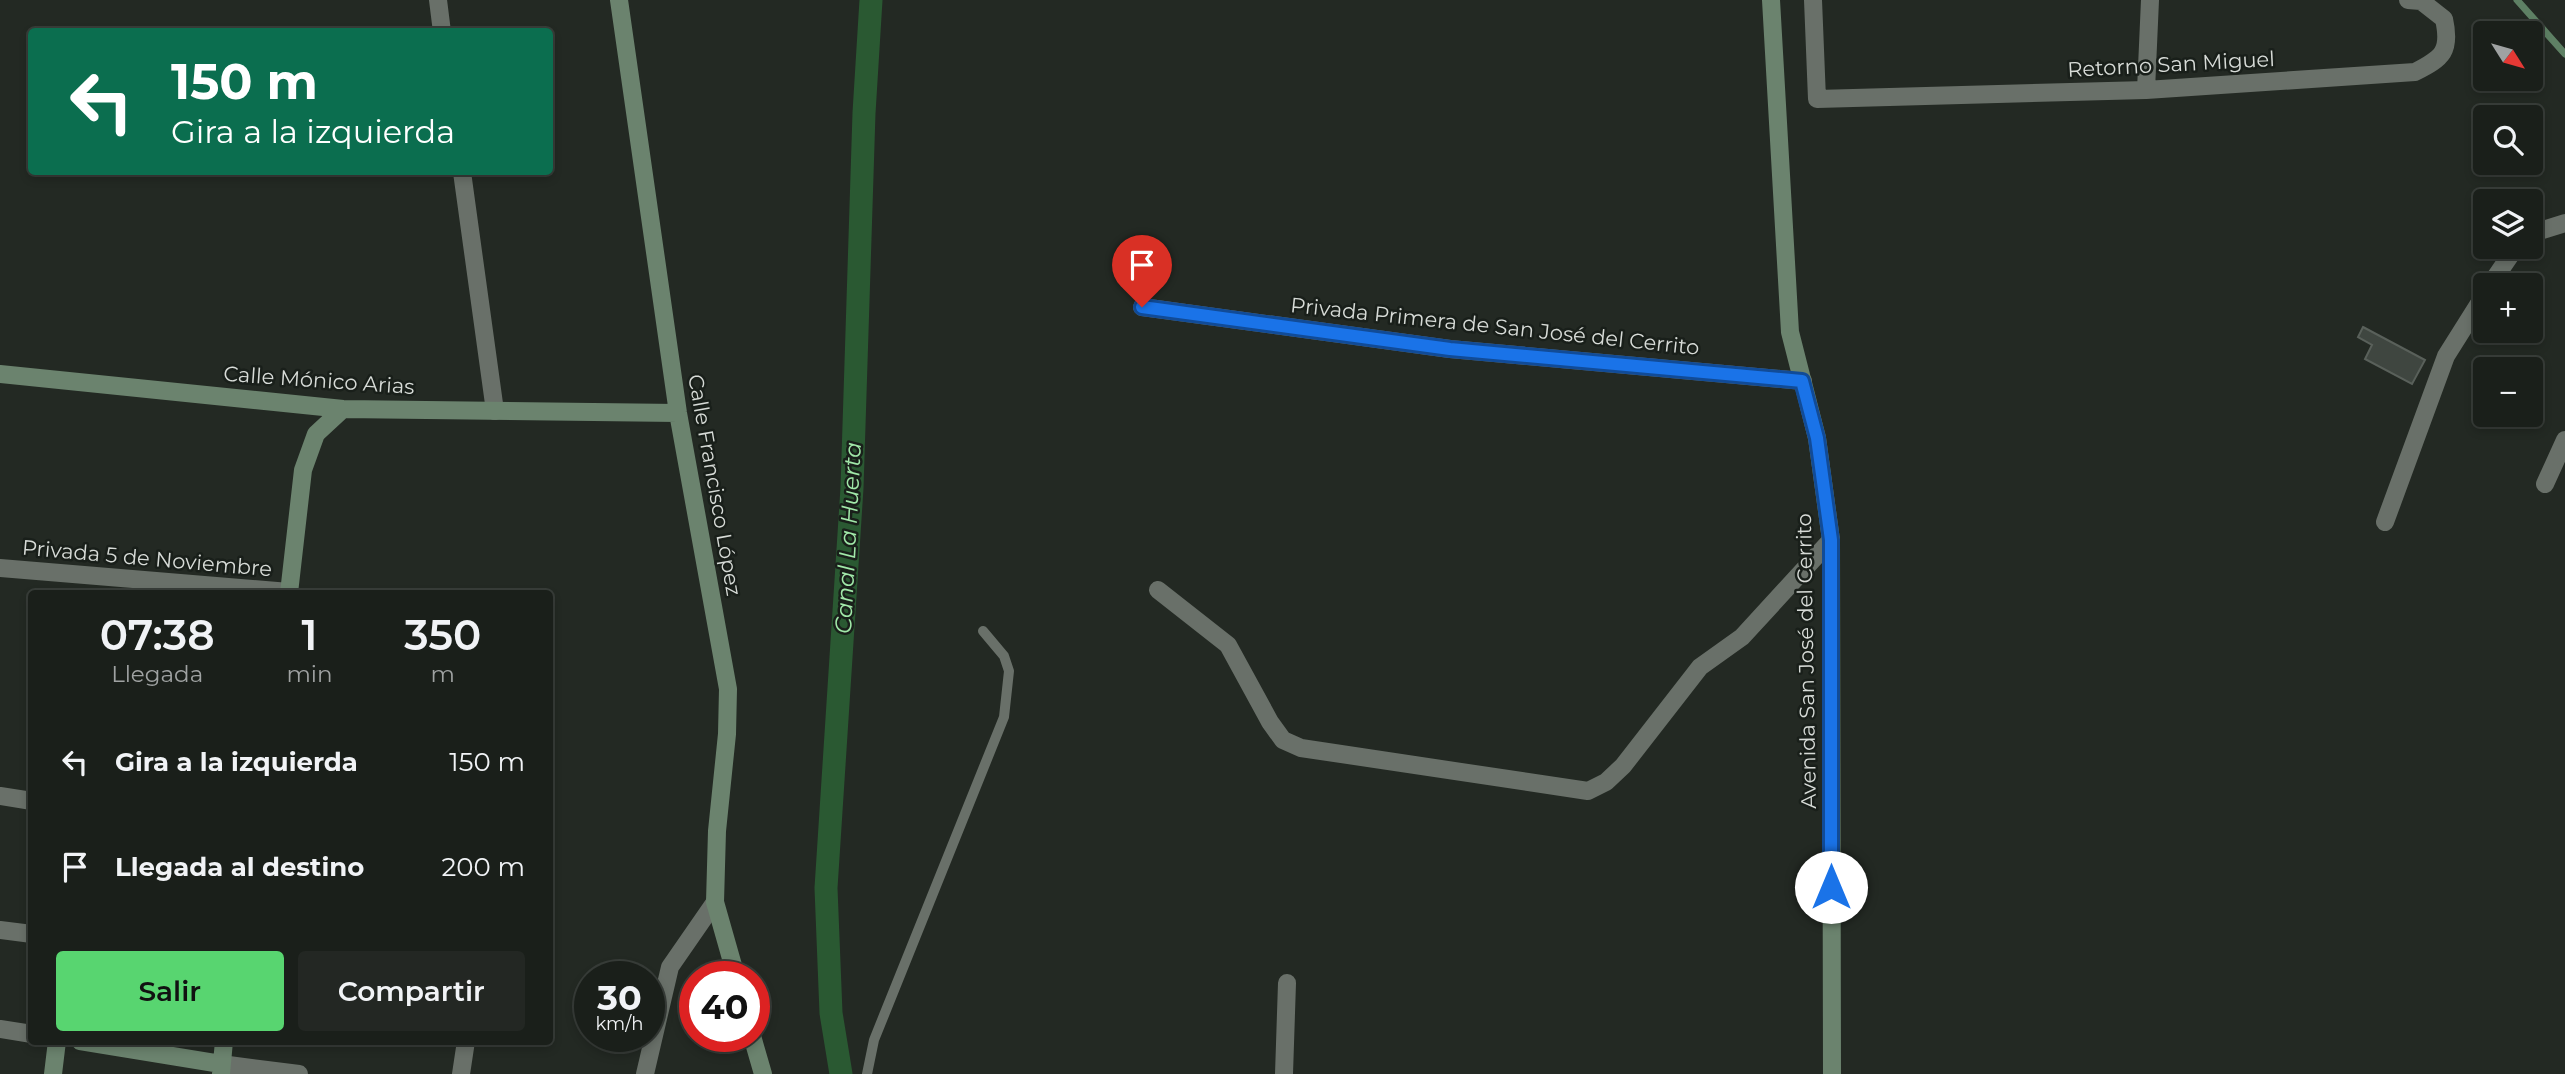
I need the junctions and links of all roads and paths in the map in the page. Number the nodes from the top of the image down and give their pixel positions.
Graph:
1 (438, 0) edge
2 (619, 0) edge
3 (1771, 0) edge
4 (1813, 0) edge
5 (2150, 0) edge
6 (2408, 0) edge
7 (442, 28) edge
8 (2146, 90) junction
9 (461, 175) edge
10 (2565, 223) edge
11 (2543, 230) edge
12 (1142, 307) dead end
13 (2473, 313) edge
14 (0, 374) edge
15 (1802, 381) junction
16 (343, 409) junction
17 (495, 411) junction
18 (678, 413) junction
19 (2565, 440) edge
20 (2545, 484) dead end
21 (2385, 522) dead end
22 (1831, 540) junction
23 (0, 568) edge
24 (254, 590) edge
25 (289, 590) edge
26 (1158, 590) dead end
27 (983, 631) dead end
28 (0, 796) edge
29 (28, 800) edge
30 (715, 902) junction
31 (0, 930) edge
32 (28, 934) edge
33 (732, 961) edge
34 (1287, 983) dead end
35 (0, 1029) edge
36 (28, 1033) edge
37 (57, 1045) edge
38 (100, 1045) edge
39 (224, 1045) edge
40 (465, 1045) edge
41 (757, 1052) edge
42 (221, 1069) edge
43 (53, 1074) edge
44 (299, 1074) edge
45 (461, 1074) edge
46 (645, 1074) edge
47 (763, 1074) edge
48 (867, 1074) edge
49 (1284, 1074) edge
50 (1832, 1074) edge

1 - 7 street
2 - 18 street, Calle Francisco López
3 - 15 street, Avenida San José del Cerrito
4 - 8 street, Retorno San Miguel
5 - 8 street
6 - 8 street, Retorno San Miguel
9 - 17 street
10 - 11 street
12 - 15 street, Privada Primera de San José del Cerrito
13 - 21 street
14 - 16 street, Calle Mónico Arias
15 - 22 street, Avenida San José del Cerrito
16 - 17 street, Calle Mónico Arias
16 - 25 street
17 - 18 street, Calle Mónico Arias
18 - 30 street, Calle Francisco López
19 - 20 street
22 - 26 street
22 - 50 street, Avenida San José del Cerrito
23 - 24 street, Privada 5 de Noviembre
27 - 48 lane
28 - 29 street
30 - 33 street, Calle Francisco López
30 - 46 street
31 - 32 street
34 - 49 street
35 - 36 street
37 - 43 street
38 - 42 street
39 - 42 street
40 - 45 street
41 - 47 street
42 - 44 street

